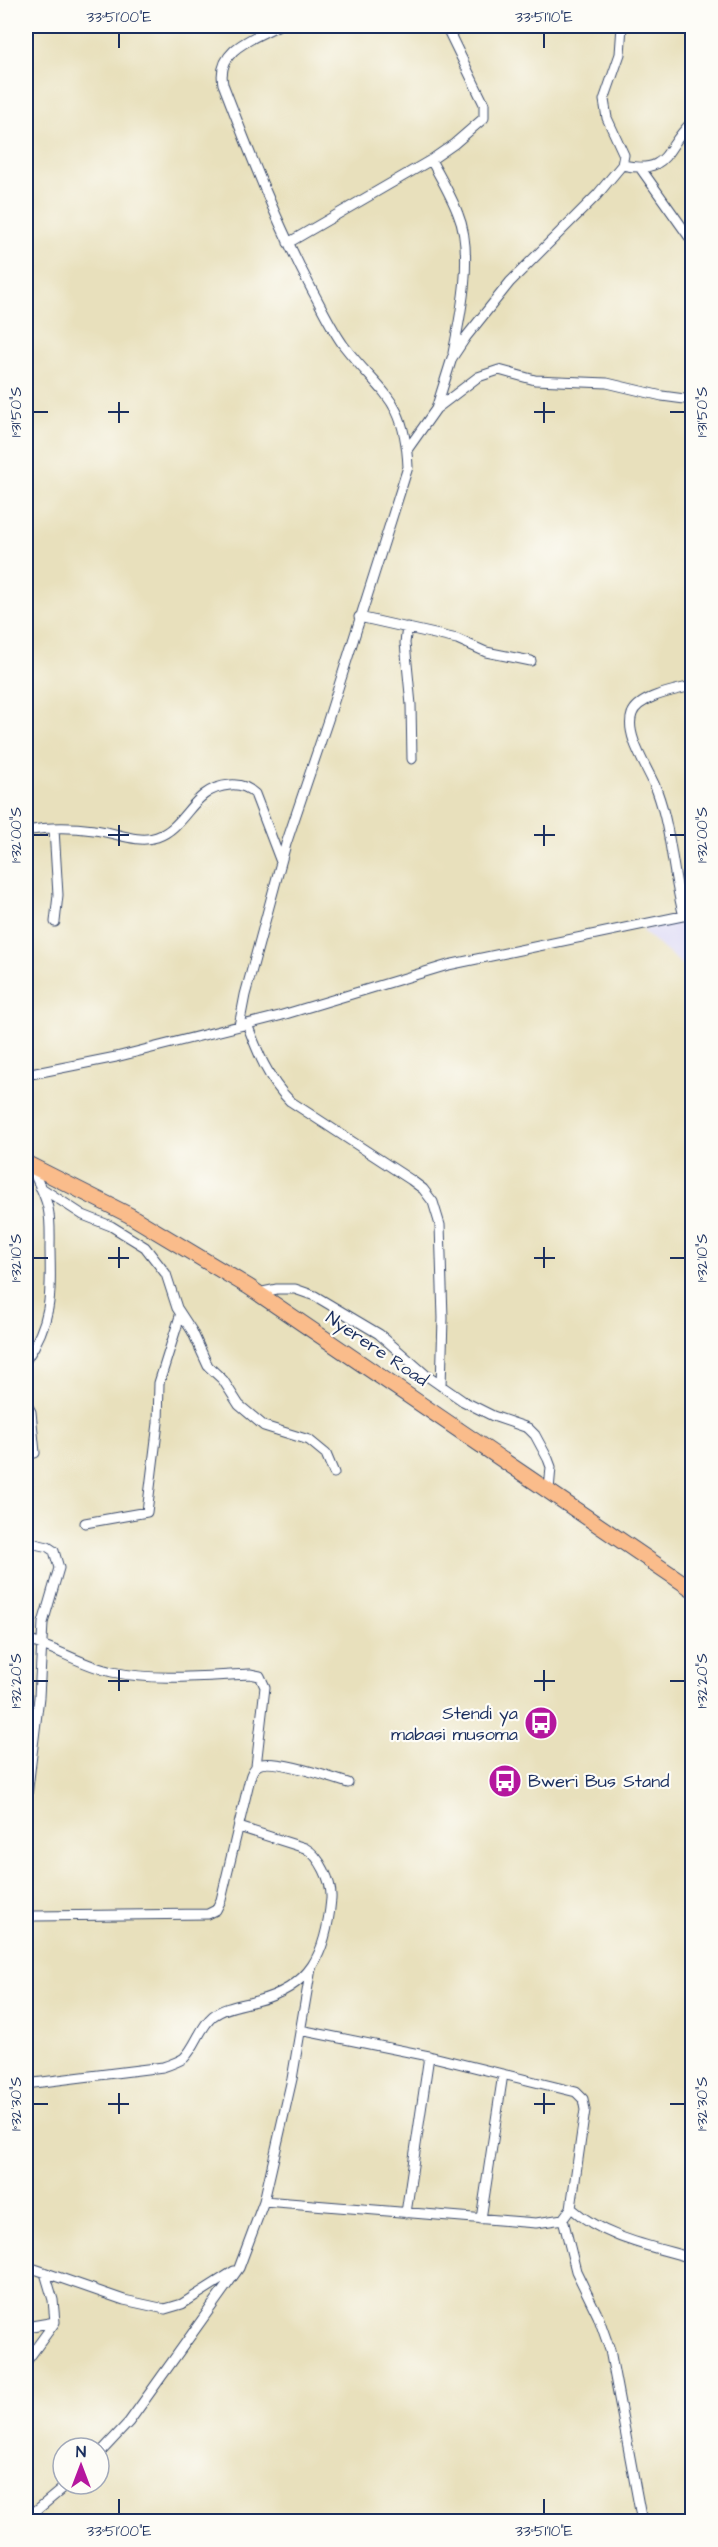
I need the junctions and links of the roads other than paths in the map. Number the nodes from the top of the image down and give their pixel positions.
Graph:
1 (277, 26) edge
2 (446, 26) edge
3 (622, 26) edge
4 (693, 122) edge
5 (431, 160) junction
6 (622, 165) junction
7 (642, 169) junction
8 (693, 241) edge
9 (288, 243) junction
10 (452, 358) junction
11 (693, 400) edge
12 (436, 409) junction
13 (407, 450) junction
14 (359, 617) junction
15 (407, 627) junction
16 (531, 661) dead end
17 (693, 686) edge
18 (412, 759) dead end
19 (54, 829) junction
20 (26, 831) edge
21 (280, 862) junction
22 (688, 915) edge
23 (55, 922) dead end
24 (243, 1025) junction
25 (26, 1075) edge
26 (28, 1164) edge
27 (39, 1187) junction
28 (258, 1293) junction
29 (180, 1316) junction
30 (26, 1360) edge
31 (441, 1386) junction
32 (26, 1402) edge
33 (35, 1453) dead end
34 (334, 1473) dead end
35 (549, 1490) junction
36 (85, 1523) dead end
37 (26, 1542) edge
38 (693, 1589) edge
39 (26, 1640) edge
40 (42, 1644) junction
41 (256, 1766) junction
42 (348, 1783) dead end
43 (26, 1804) edge
44 (239, 1827) junction
45 (26, 1918) edge
46 (311, 1968) junction
47 (300, 2030) junction
48 (429, 2056) junction
49 (503, 2074) junction
50 (26, 2084) edge
51 (264, 2201) junction
52 (571, 2208) junction
53 (406, 2213) junction
54 (563, 2219) junction
55 (481, 2220) junction
56 (693, 2258) edge
57 (26, 2266) edge
58 (239, 2268) junction
59 (45, 2273) junction
60 (55, 2322) junction
61 (26, 2327) edge
62 (26, 2362) edge
63 (111, 2441) edge
64 (54, 2496) edge
65 (26, 2519) edge
66 (642, 2522) edge

1 - 9 street
2 - 5 street
3 - 6 street
4 - 7 street
5 - 9 street
5 - 10 street
6 - 7 street
6 - 10 street
7 - 8 street
9 - 13 street
10 - 12 street
11 - 12 street
12 - 13 street
13 - 14 street
14 - 15 street
14 - 21 street
15 - 16 street
15 - 18 street
17 - 22 street
19 - 20 street
19 - 21 street
19 - 23 street
21 - 24 street
22 - 24 street
24 - 25 street
24 - 31 street
26 - 27 street
26 - 28 main road, Nyerere Road
27 - 29 street
27 - 30 street
28 - 31 street
28 - 35 main road, Nyerere Road
29 - 34 street
29 - 36 street
31 - 35 street
32 - 33 street
35 - 38 main road, Nyerere Road
37 - 40 street
39 - 40 street
40 - 41 street
40 - 43 street
41 - 42 street
41 - 44 street
44 - 45 street
44 - 46 street
46 - 47 street
46 - 50 street
47 - 48 street
47 - 51 street
48 - 49 street
48 - 53 street
49 - 52 street
49 - 55 street
51 - 53 street
51 - 58 street
52 - 54 street
52 - 56 street
53 - 55 street
54 - 55 street
54 - 66 street
57 - 59 street
58 - 59 street
58 - 63 street
59 - 60 street
60 - 61 street
60 - 62 street
64 - 65 street

